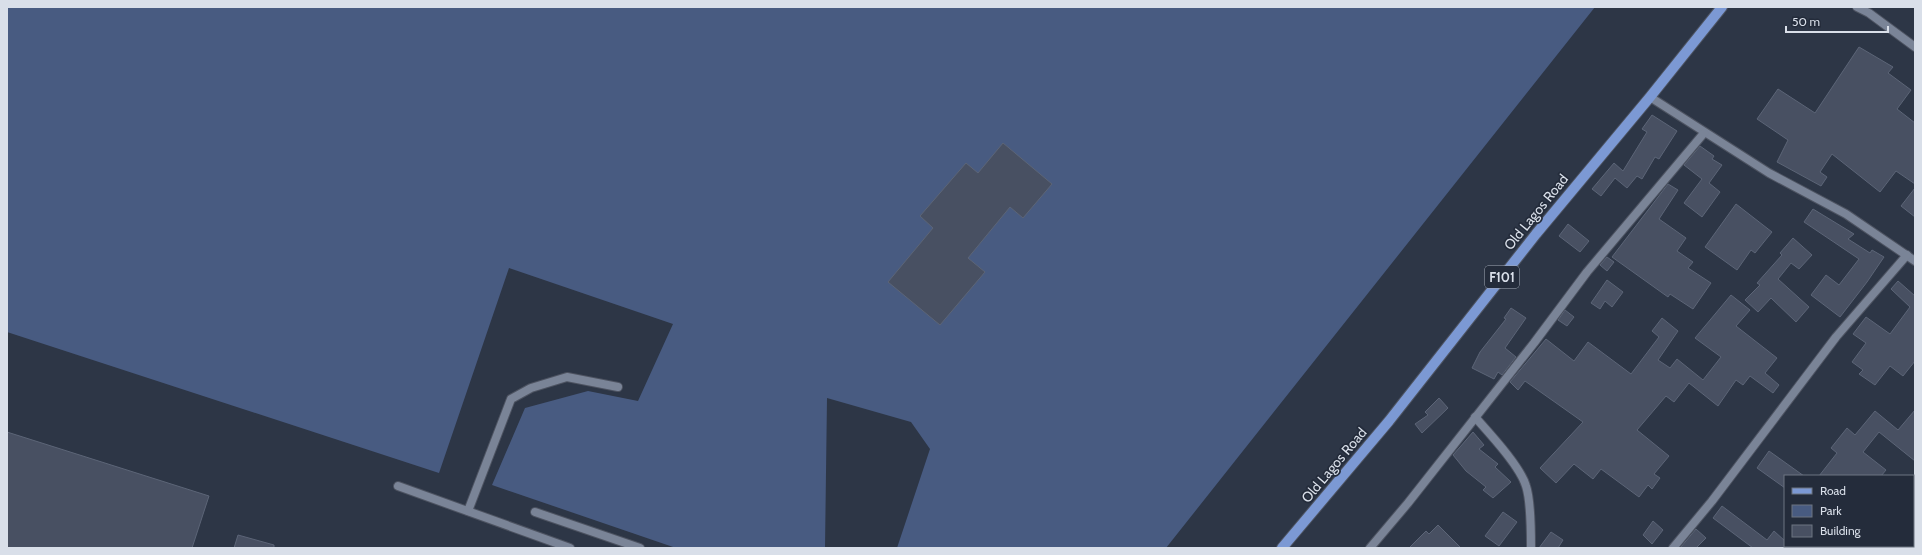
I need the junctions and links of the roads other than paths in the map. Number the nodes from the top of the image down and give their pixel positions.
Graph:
1 (1722, 7) edge
2 (1857, 7) edge
3 (1915, 47) edge
4 (1650, 97) junction
5 (1704, 133) junction
6 (1907, 255) junction
7 (1915, 261) edge
8 (618, 387) dead end
9 (1475, 417) junction
10 (398, 486) dead end
11 (468, 512) junction
12 (535, 512) dead end
13 (570, 548) edge
14 (640, 548) edge
15 (1282, 548) edge
16 (1370, 548) edge
17 (1531, 548) edge
18 (1673, 548) edge

1 - 4 main road, Old Lagos Road / F101
2 - 3 street
4 - 5 street
4 - 15 main road, Old Lagos Road / F101
5 - 6 street
5 - 9 street
6 - 7 street
6 - 18 street
8 - 11 street
9 - 16 street
9 - 17 street
10 - 11 street
11 - 13 street
12 - 14 street

